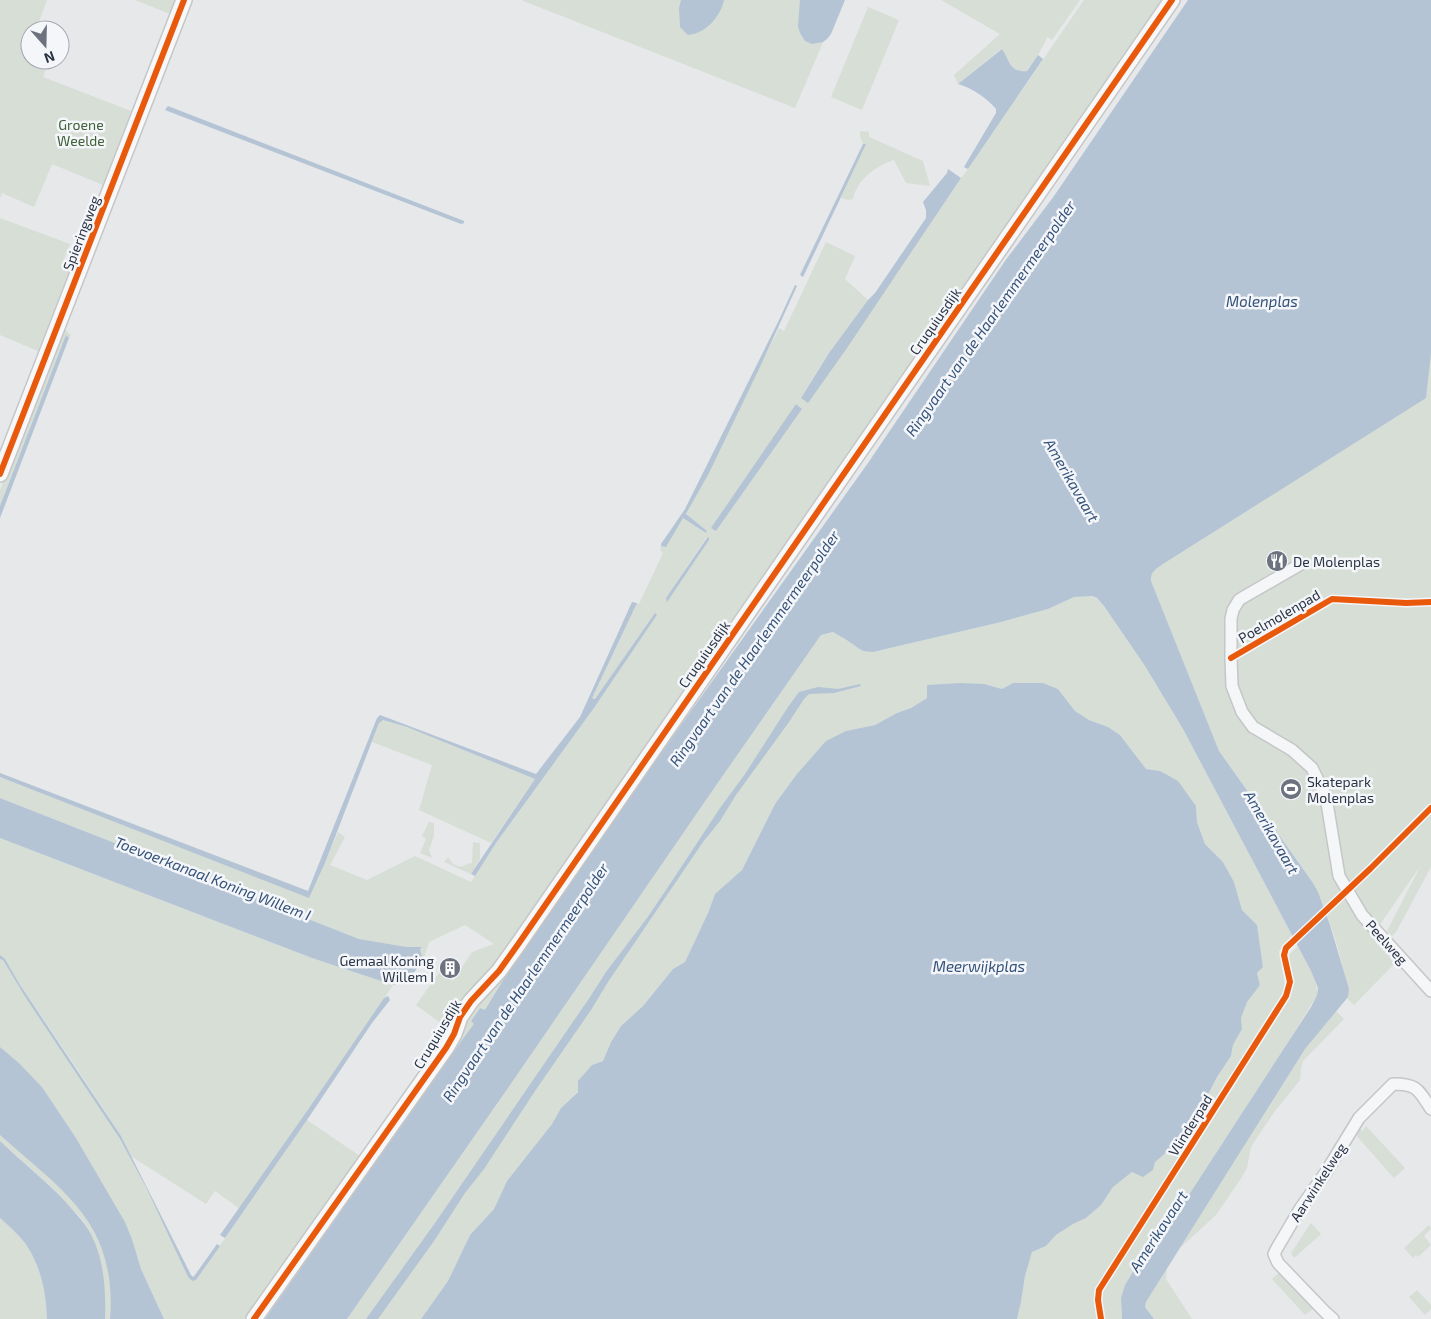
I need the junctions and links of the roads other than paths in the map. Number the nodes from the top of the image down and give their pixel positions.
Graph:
1 (184, 0) edge
2 (1172, 0) edge
3 (0, 474) edge
4 (1301, 564) dead end
5 (1431, 991) edge
6 (1431, 1109) edge
7 (254, 1319) edge
8 (1333, 1319) edge

1 - 3 street, Spieringweg
2 - 7 street, Cruquiusdijk
4 - 5 street, Peelweg
6 - 8 street, Aarwinkelweg

